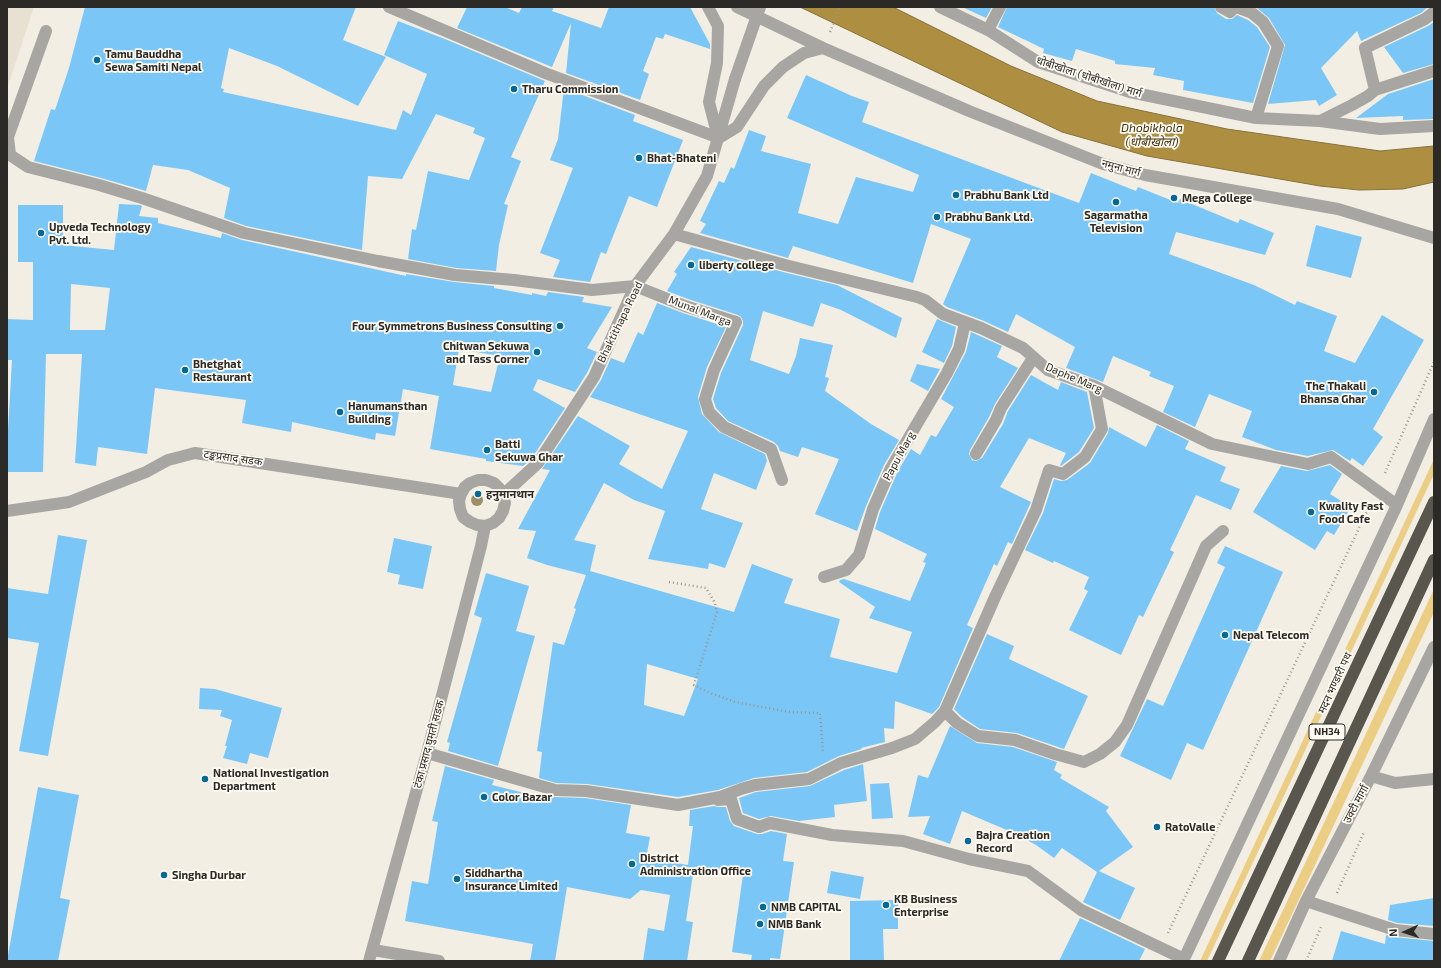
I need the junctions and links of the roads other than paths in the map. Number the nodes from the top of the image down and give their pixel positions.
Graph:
1 (389, 7) edge
2 (708, 7) edge
3 (737, 7) edge
4 (760, 7) edge
5 (940, 7) edge
6 (1000, 7) edge
7 (1221, 7) edge
8 (1236, 7) edge
9 (1434, 12) edge
10 (988, 30) junction
11 (46, 31) dead end
12 (823, 48) junction
13 (1434, 72) edge
14 (1375, 90) junction
15 (1256, 118) junction
16 (1320, 121) junction
17 (1434, 126) edge
18 (719, 138) junction
19 (674, 234) junction
20 (1434, 238) edge
21 (635, 286) junction
22 (965, 323) junction
23 (1033, 358) junction
24 (1094, 386) junction
25 (1434, 419) edge
26 (976, 454) dead end
27 (782, 480) dead end
28 (461, 494) junction
29 (503, 495) junction
30 (1434, 502) edge
31 (1397, 505) junction
32 (7, 511) edge
33 (485, 526) junction
34 (1223, 531) dead end
35 (1434, 560) edge
36 (824, 577) dead end
37 (1434, 647) edge
38 (945, 711) junction
39 (427, 752) junction
40 (1371, 776) junction
41 (1434, 779) edge
42 (697, 801) junction
43 (1306, 901) junction
44 (1434, 934) edge
45 (371, 955) edge
46 (1184, 960) edge
47 (439, 961) edge
48 (1218, 961) edge
49 (1248, 961) edge
50 (1279, 961) edge

1 - 18 street
2 - 18 street
3 - 12 street, नमुना मार्ग
4 - 18 street, Bhaktithapa Road, bridge
5 - 10 street, धोबीखोला (धोबीखोला) मार्ग
6 - 10 street
7 - 8 street
8 - 15 street
9 - 14 street
10 - 15 street, धोबीखोला (धोबीखोला) मार्ग
11 - 21 street
12 - 18 street
12 - 20 street, नमुना मार्ग
13 - 14 street
14 - 16 street
15 - 16 street, धोबीखोला (धोबीखोला) मार्ग
16 - 17 street, धोबीखोला (धोबीखोला) मार्ग
18 - 19 street, Bhaktithapa Road
19 - 21 street, Bhaktithapa Road
19 - 22 street, Daphe Marg
21 - 27 street, Munal Marga
21 - 29 street, Bhaktithapa Road
22 - 23 street, Daphe Marg
22 - 36 street, Papu Marg
23 - 24 street, Daphe Marg
23 - 26 street
24 - 31 street, Daphe Marg
24 - 38 street
25 - 31 street
28 - 29 street
28 - 32 street, टङ्कप्रसाद सडक
28 - 33 street
29 - 33 street
30 - 48 highway, मदन भण्डारी पथ / NH34
31 - 46 street
33 - 39 street, टंका प्रसाद घुमती सडक
34 - 38 street
35 - 49 highway, NH34
37 - 40 street, उक्टी मार्गा
38 - 42 street
39 - 42 street
39 - 45 street, टंका प्रसाद घुमती सडक
40 - 41 street
40 - 43 street, उक्टी मार्गा
42 - 46 street
43 - 44 street
43 - 50 street, उक्टी मार्गा
45 - 47 street

